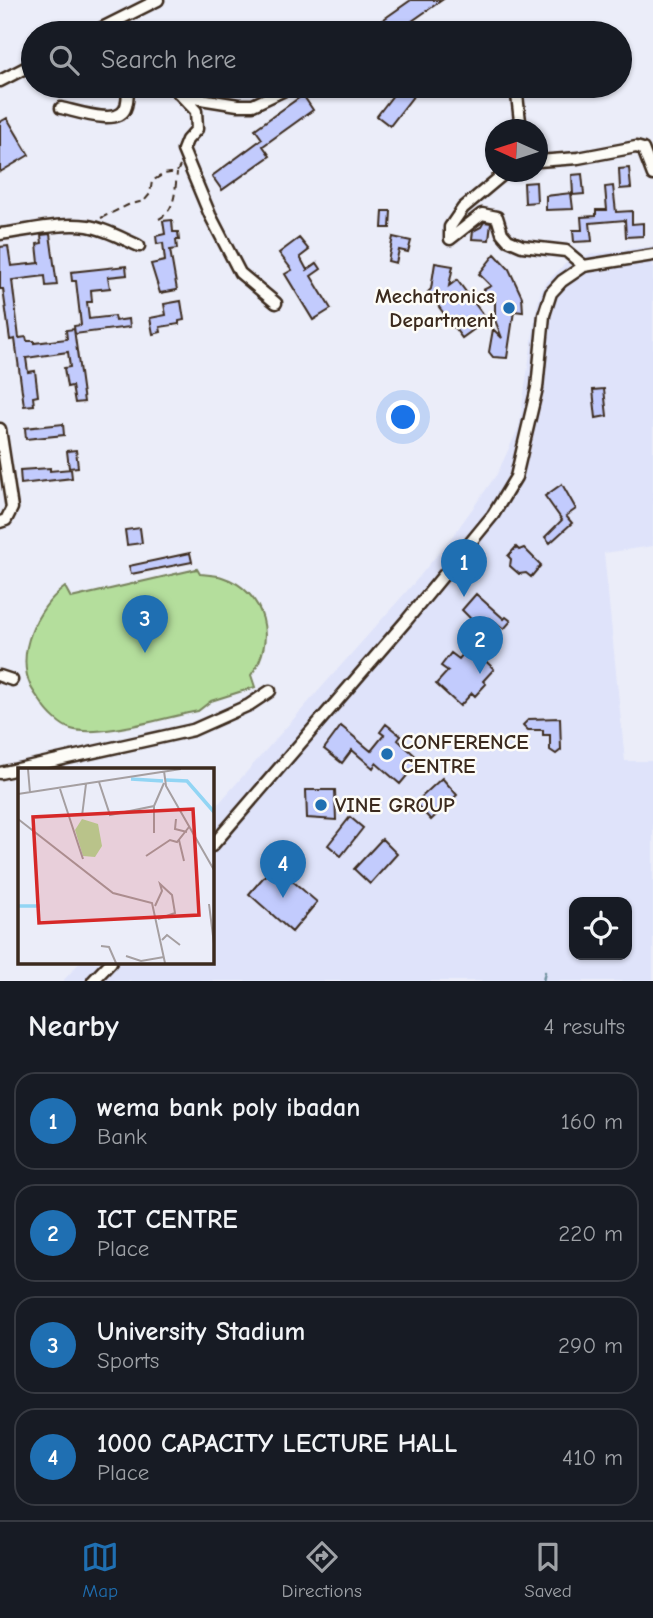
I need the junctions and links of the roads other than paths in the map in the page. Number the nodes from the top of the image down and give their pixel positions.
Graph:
1 (159, 0) edge
2 (116, 21) edge
3 (21, 70) edge
4 (0, 81) edge
5 (126, 98) edge
6 (183, 98) edge
7 (192, 98) edge
8 (266, 98) edge
9 (517, 98) edge
10 (61, 108) dead end
11 (520, 119) edge
12 (548, 160) edge
13 (653, 174) edge
14 (494, 182) edge
15 (0, 234) edge
16 (139, 246) dead end
17 (653, 255) edge
18 (584, 266) junction
19 (276, 303) dead end
20 (0, 429) edge
21 (0, 523) edge
22 (0, 676) edge
23 (12, 680) dead end
24 (270, 691) dead end
25 (22, 768) edge
26 (18, 769) edge
27 (0, 773) edge
28 (214, 844) edge
29 (109, 964) edge
30 (93, 981) edge

1 - 2 street
3 - 4 street
5 - 10 street
6 - 19 street
7 - 8 street
9 - 11 street
12 - 13 street
14 - 18 street
15 - 16 street
17 - 18 street
18 - 28 street
20 - 21 street
22 - 23 street
24 - 25 street
26 - 27 street
29 - 30 street

